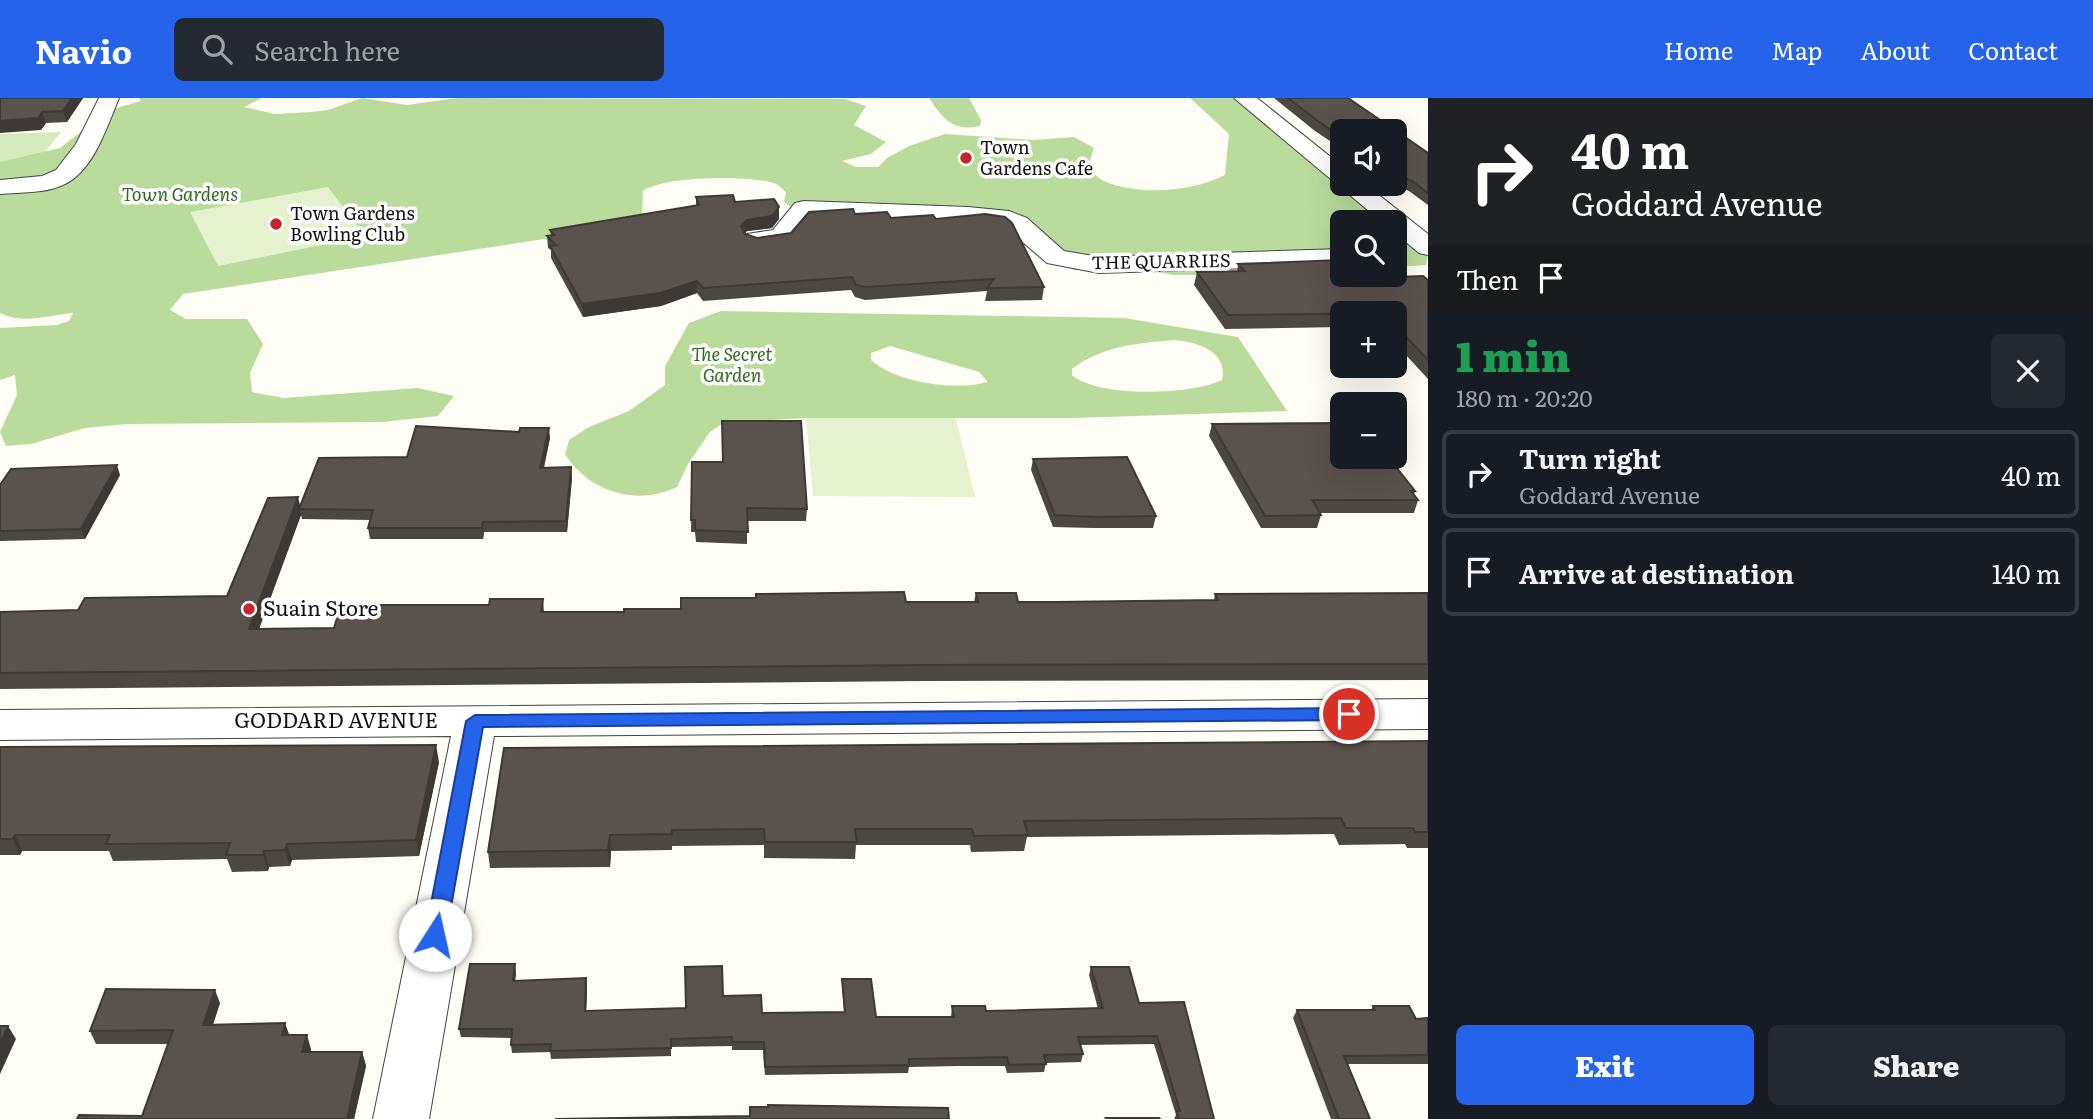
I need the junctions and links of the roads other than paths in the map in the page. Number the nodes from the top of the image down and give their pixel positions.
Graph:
1 (110, 98) edge
2 (1244, 98) edge
3 (1330, 167) edge
4 (0, 187) edge
5 (1365, 196) edge
6 (756, 239) edge
7 (1428, 247) edge
8 (1428, 254) edge
9 (1407, 255) edge
10 (1330, 257) edge
11 (1428, 714) edge
12 (475, 721) junction
13 (0, 725) edge
14 (401, 1119) edge

1 - 4 street
2 - 3 street
5 - 7 street
6 - 10 street, THE QUARRIES
8 - 9 street
11 - 12 street, GODDARD AVENUE
12 - 13 street, GODDARD AVENUE
12 - 14 street

